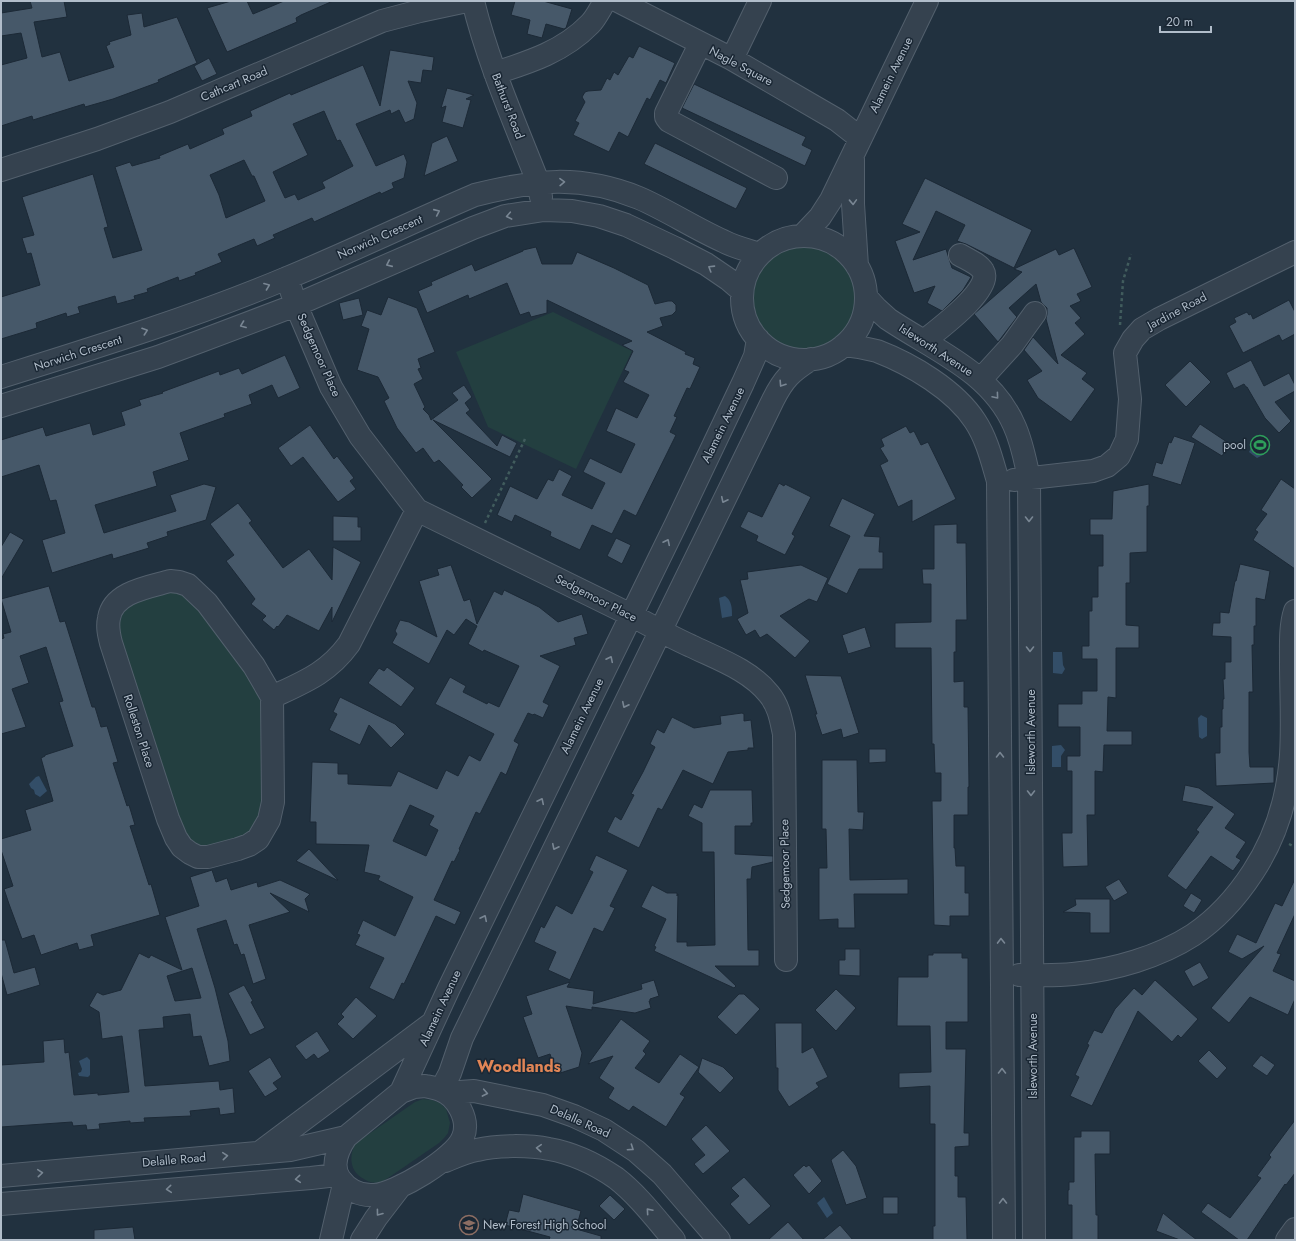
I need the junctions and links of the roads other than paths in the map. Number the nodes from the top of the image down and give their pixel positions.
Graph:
1 (467, 1) edge
2 (474, 1) edge
3 (605, 1) edge
4 (618, 1) edge
5 (760, 1) edge
6 (927, 1) edge
7 (700, 44) junction
8 (732, 59) junction
9 (495, 73) junction
10 (857, 144) junction
11 (1, 170) edge
12 (776, 178) dead end
13 (538, 182) junction
14 (544, 210) junction
15 (802, 236) junction
16 (1295, 252) edge
17 (760, 254) junction
18 (960, 255) dead end
19 (857, 266) junction
20 (287, 278) junction
21 (742, 291) junction
22 (866, 297) junction
23 (296, 305) junction
24 (1035, 312) dead end
25 (758, 339) junction
26 (924, 341) junction
27 (110, 343) junction
28 (844, 345) junction
29 (812, 359) junction
30 (119, 369) junction
31 (1, 377) edge
32 (981, 379) junction
33 (1, 406) edge
34 (1029, 478) junction
35 (998, 481) junction
36 (417, 510) junction
37 (1295, 611) edge
38 (631, 615) junction
39 (661, 632) junction
40 (272, 697) junction
41 (470, 944) junction
42 (500, 960) junction
43 (786, 960) dead end
44 (1032, 975) junction
45 (1002, 976) junction
46 (434, 1022) junction
47 (401, 1092) junction
48 (444, 1092) junction
49 (346, 1137) junction
50 (259, 1153) junction
51 (441, 1162) junction
52 (1, 1176) edge
53 (340, 1180) junction
54 (399, 1188) junction
55 (1, 1204) edge
56 (1295, 1229) edge
57 (331, 1240) edge
58 (362, 1240) edge
59 (674, 1240) edge
60 (719, 1240) edge
61 (1004, 1240) edge
62 (1034, 1240) edge
63 (1287, 1240) edge

1 - 11 street, Cathcart Road
2 - 9 street, Bathurst Road
3 - 9 street
4 - 7 street, Nagle Square
5 - 8 street
6 - 10 street, Alamein Avenue
7 - 8 street, Nagle Square
7 - 12 street
8 - 10 street, Nagle Square
9 - 13 street, Bathurst Road
10 - 15 street, Alamein Avenue
10 -> 19 street, Alamein Avenue
13 - 14 street, Bathurst Road
13 -> 17 street, Norwich Crescent
20 -> 13 street, Norwich Crescent
21 -> 14 street
14 -> 23 street
15 - 17 street
15 - 19 street
16 - 34 street, Jardine Road
17 - 21 street
18 - 26 street
19 - 22 street
20 - 23 street, Sedgemoor Place
27 -> 20 street, Norwich Crescent
21 - 25 street
22 - 26 street, Isleworth Avenue
22 - 28 street
23 -> 30 street
23 - 36 street, Sedgemoor Place
24 - 32 street
25 - 29 street
38 -> 25 street, Alamein Avenue
26 - 32 street, Isleworth Avenue
27 - 30 street
27 - 31 street, Norwich Crescent
28 - 29 street
28 - 35 street
29 -> 39 street
30 - 33 street
32 -> 34 street, Isleworth Avenue
34 - 35 street
34 -> 44 street, Isleworth Avenue
45 -> 35 street
36 - 38 street, Sedgemoor Place
36 - 40 street
37 - 44 street
38 - 39 street, Sedgemoor Place
41 -> 38 street, Alamein Avenue
39 -> 42 street
39 - 43 street, Sedgemoor Place
40 - 40 street, Rolleston Place
41 - 42 street
41 - 46 street, Alamein Avenue
42 - 48 street
44 - 45 street
44 - 62 street, Isleworth Avenue
61 -> 45 street
46 - 47 street, Alamein Avenue
46 - 50 street
47 - 48 street
47 - 49 street
48 - 51 street
48 -> 60 street, Delalle Road
49 - 50 street, Delalle Road
49 - 53 street
52 -> 50 street, Delalle Road
51 - 54 street
59 -> 51 street
53 - 54 street
53 -> 55 street
53 - 57 street
54 -> 58 street
56 - 63 street

